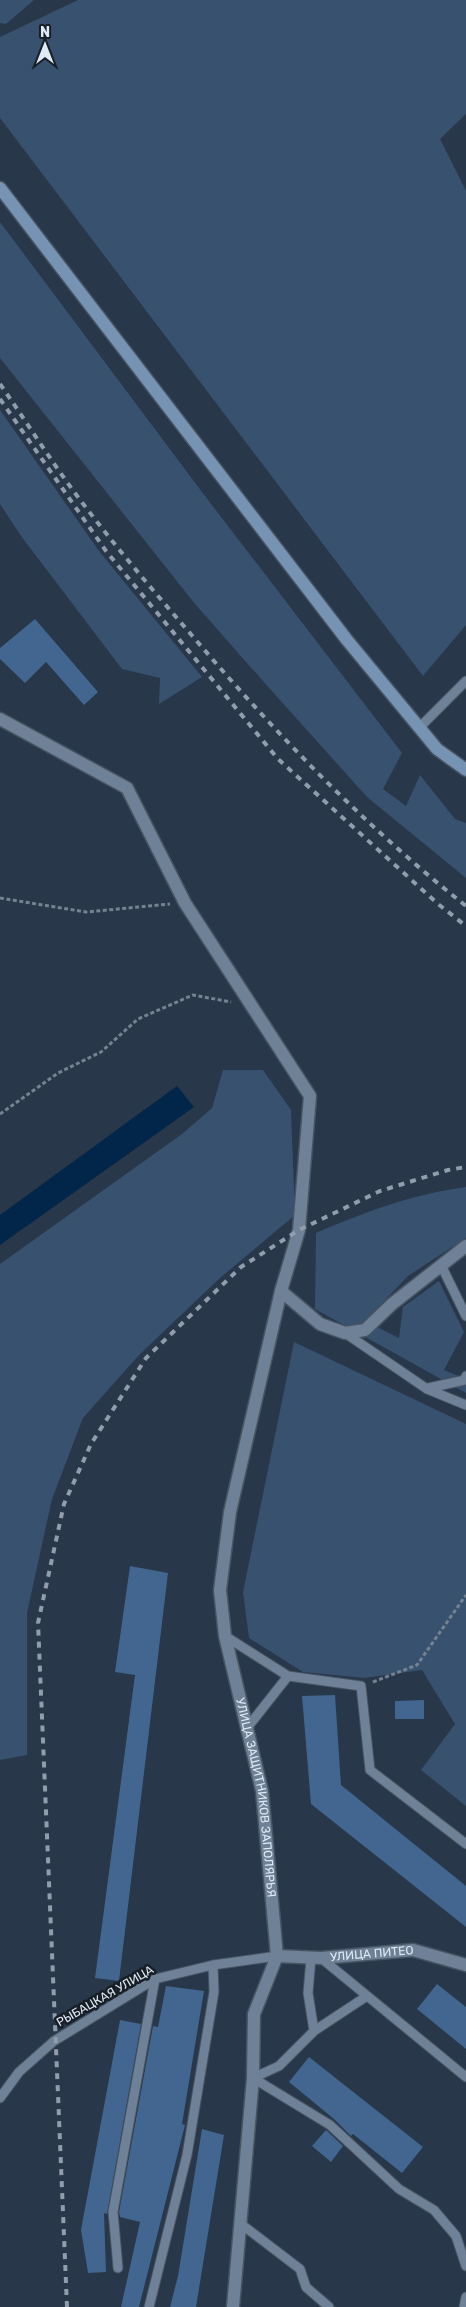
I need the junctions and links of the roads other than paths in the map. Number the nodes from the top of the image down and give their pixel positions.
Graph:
1 (0, 188) edge
2 (466, 681) edge
3 (0, 719) edge
4 (419, 728) junction
5 (466, 770) edge
6 (466, 1246) edge
7 (441, 1265) junction
8 (281, 1291) junction
9 (466, 1316) edge
10 (345, 1333) junction
11 (466, 1376) edge
12 (427, 1389) junction
13 (466, 1405) edge
14 (225, 1636) junction
15 (288, 1676) junction
16 (247, 1728) junction
17 (466, 1844) edge
18 (277, 1956) junction
19 (316, 1958) junction
20 (212, 1964) junction
21 (466, 1965) edge
22 (155, 1979) junction
23 (367, 1996) junction
24 (314, 2031) junction
25 (466, 2077) edge
26 (253, 2078) junction
27 (0, 2098) edge
28 (241, 2224) junction
29 (466, 2266) edge
30 (118, 2268) dead end
31 (466, 2297) edge
32 (149, 2307) edge
33 (233, 2307) edge
34 (330, 2307) edge
35 (464, 2307) edge

1 - 4 main road
2 - 4 lane
3 - 8 street, УЛИЦА ЗАЩИТНИКОВ ЗАПОЛЯРЬЯ
4 - 5 main road
6 - 7 street
7 - 9 lane
7 - 10 street
8 - 10 street
8 - 14 street, УЛИЦА ЗАЩИТНИКОВ ЗАПОЛЯРЬЯ
10 - 12 lane
11 - 12 lane
12 - 13 lane
14 - 15 lane
14 - 16 street, УЛИЦА ЗАЩИТНИКОВ ЗАПОЛЯРЬЯ
15 - 16 lane
15 - 17 lane
16 - 18 street, УЛИЦА ЗАЩИТНИКОВ ЗАПОЛЯРЬЯ
18 - 19 street, УЛИЦА ПИТЕО
18 - 20 lane, РЫБАЦКАЯ УЛИЦА
18 - 26 street, УЛИЦА ЗАЩИТНИКОВ ЗАПОЛЯРЬЯ
19 - 21 street, УЛИЦА ПИТЕО
19 - 23 lane
19 - 24 lane
20 - 22 lane, РЫБАЦКАЯ УЛИЦА
20 - 32 lane
22 - 27 lane, РЫБАЦКАЯ УЛИЦА
22 - 30 lane
23 - 24 lane
23 - 25 lane
24 - 26 lane
26 - 28 street, УЛИЦА ЗАЩИТНИКОВ ЗАПОЛЯРЬЯ
26 - 29 lane
28 - 33 street, УЛИЦА ЗАЩИТНИКОВ ЗАПОЛЯРЬЯ
28 - 34 lane
31 - 35 lane

